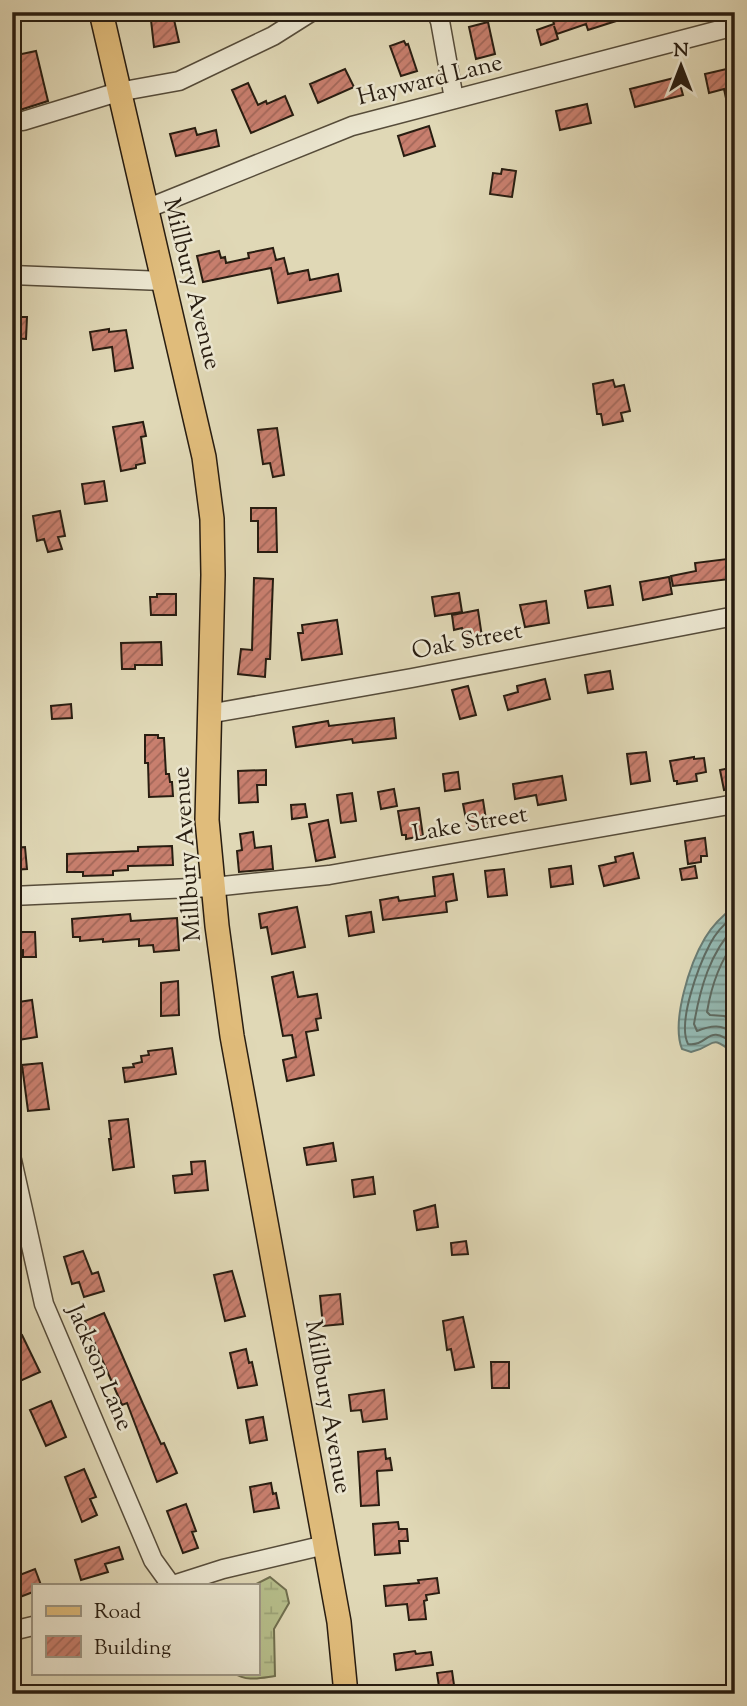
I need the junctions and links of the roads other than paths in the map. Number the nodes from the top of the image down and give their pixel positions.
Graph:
1 (101, 12) edge
2 (311, 12) edge
3 (436, 12) edge
4 (735, 26) edge
5 (118, 92) junction
6 (454, 99) junction
7 (23, 121) dead end
8 (146, 209) junction
9 (12, 275) edge
10 (163, 281) junction
11 (735, 617) edge
12 (208, 714) junction
13 (735, 804) edge
14 (213, 887) junction
15 (12, 896) edge
16 (12, 1160) edge
17 (325, 1545) junction
18 (171, 1584) edge
19 (175, 1584) edge
20 (32, 1626) edge
21 (12, 1631) edge
22 (346, 1694) edge

1 - 5 main road, Millbury Avenue
2 - 5 street
3 - 6 street
4 - 6 street, Hayward Lane
5 - 7 street
5 - 8 main road, Millbury Avenue
6 - 8 street, Hayward Lane
8 - 10 main road, Millbury Avenue
9 - 10 street
10 - 12 main road, Millbury Avenue
11 - 12 street, Oak Street
12 - 14 main road, Millbury Avenue
13 - 14 street, Lake Street
14 - 15 street, Lake Street
14 - 17 main road, Millbury Avenue
16 - 18 street, Jackson Lane
17 - 19 street
17 - 22 main road, Millbury Avenue
20 - 21 street

